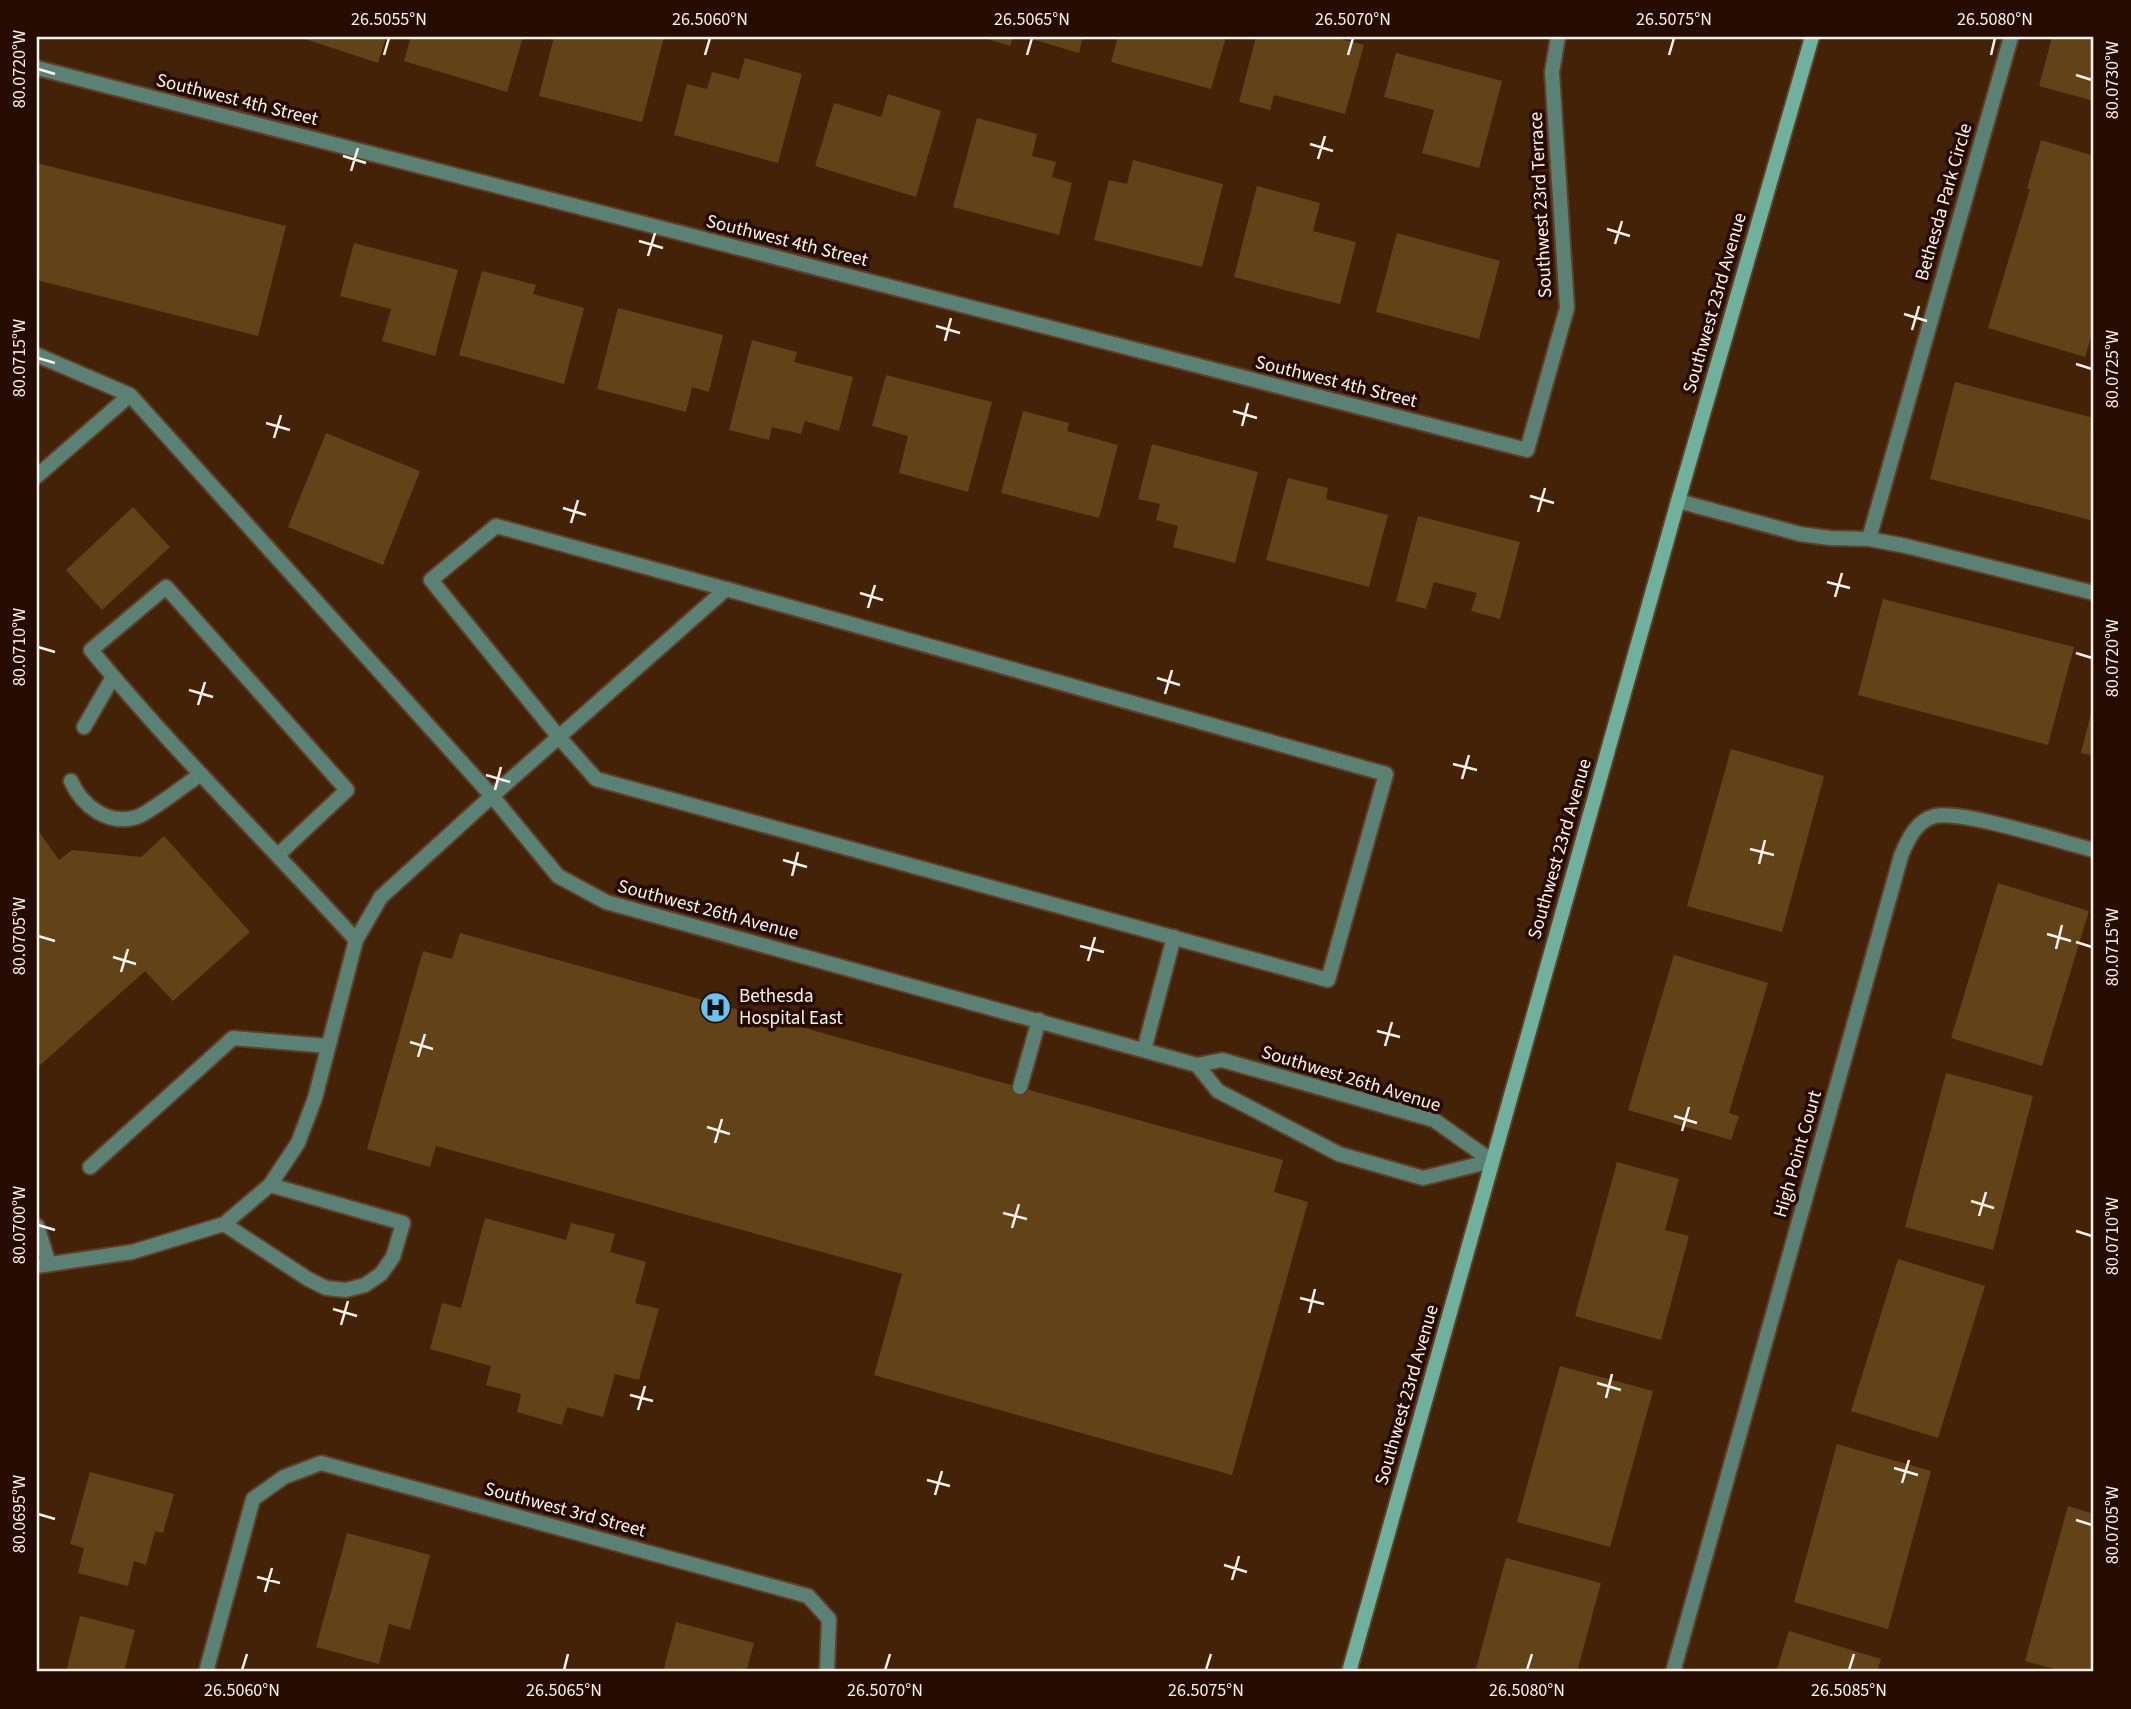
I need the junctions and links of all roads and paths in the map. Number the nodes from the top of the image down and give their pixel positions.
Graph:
1 (1558, 37) edge
2 (1812, 37) edge
3 (2011, 37) edge
4 (37, 68) edge
5 (37, 355) edge
6 (130, 395) junction
7 (1527, 450) joint
8 (37, 476) edge
9 (1678, 501) junction
10 (1869, 539) junction
11 (726, 589) junction
12 (2094, 593) edge
13 (113, 677) junction
14 (83, 727) dead end
15 (558, 736) junction
16 (201, 774) junction
17 (71, 781) dead end
18 (492, 796) junction
19 (2094, 850) edge
20 (279, 854) junction
21 (1174, 937) junction
22 (356, 940) junction
23 (1038, 1020) junction
24 (328, 1046) junction
25 (1144, 1051) junction
26 (1197, 1065) junction
27 (1020, 1087) dead end
28 (1492, 1161) junction
29 (90, 1167) dead end
30 (270, 1185) junction
31 (224, 1224) junction
32 (37, 1226) edge
33 (43, 1265) edge
34 (206, 1672) edge
35 (827, 1672) edge
36 (1349, 1672) edge
37 (1673, 1672) edge

1 - 7 street, Southwest 23rd Terrace
2 - 9 street, Southwest 23rd Avenue
3 - 10 street, Bethesda Park Circle
4 - 7 street, Southwest 4th Street
5 - 6 street
6 - 8 street
6 - 18 street, Southwest 26th Avenue
9 - 10 street
9 - 28 street, Southwest 23rd Avenue
10 - 12 street
11 - 15 street
11 - 15 street
11 - 21 street
13 - 14 street
13 - 16 street
13 - 20 street
15 - 18 street
15 - 21 street
16 - 17 street
16 - 20 street
18 - 22 street
18 - 23 street, Southwest 26th Avenue
19 - 37 street, High Point Court
20 - 22 street
21 - 25 street
22 - 24 street
23 - 25 street, Southwest 26th Avenue
23 - 27 street
24 - 29 street
24 - 30 street
25 - 26 street, Southwest 26th Avenue
26 - 28 street, Southwest 26th Avenue
26 - 28 street
28 - 36 street, Southwest 23rd Avenue
30 - 31 street
30 - 31 street
31 - 33 street
32 - 33 street
34 - 35 street, Southwest 3rd Street

